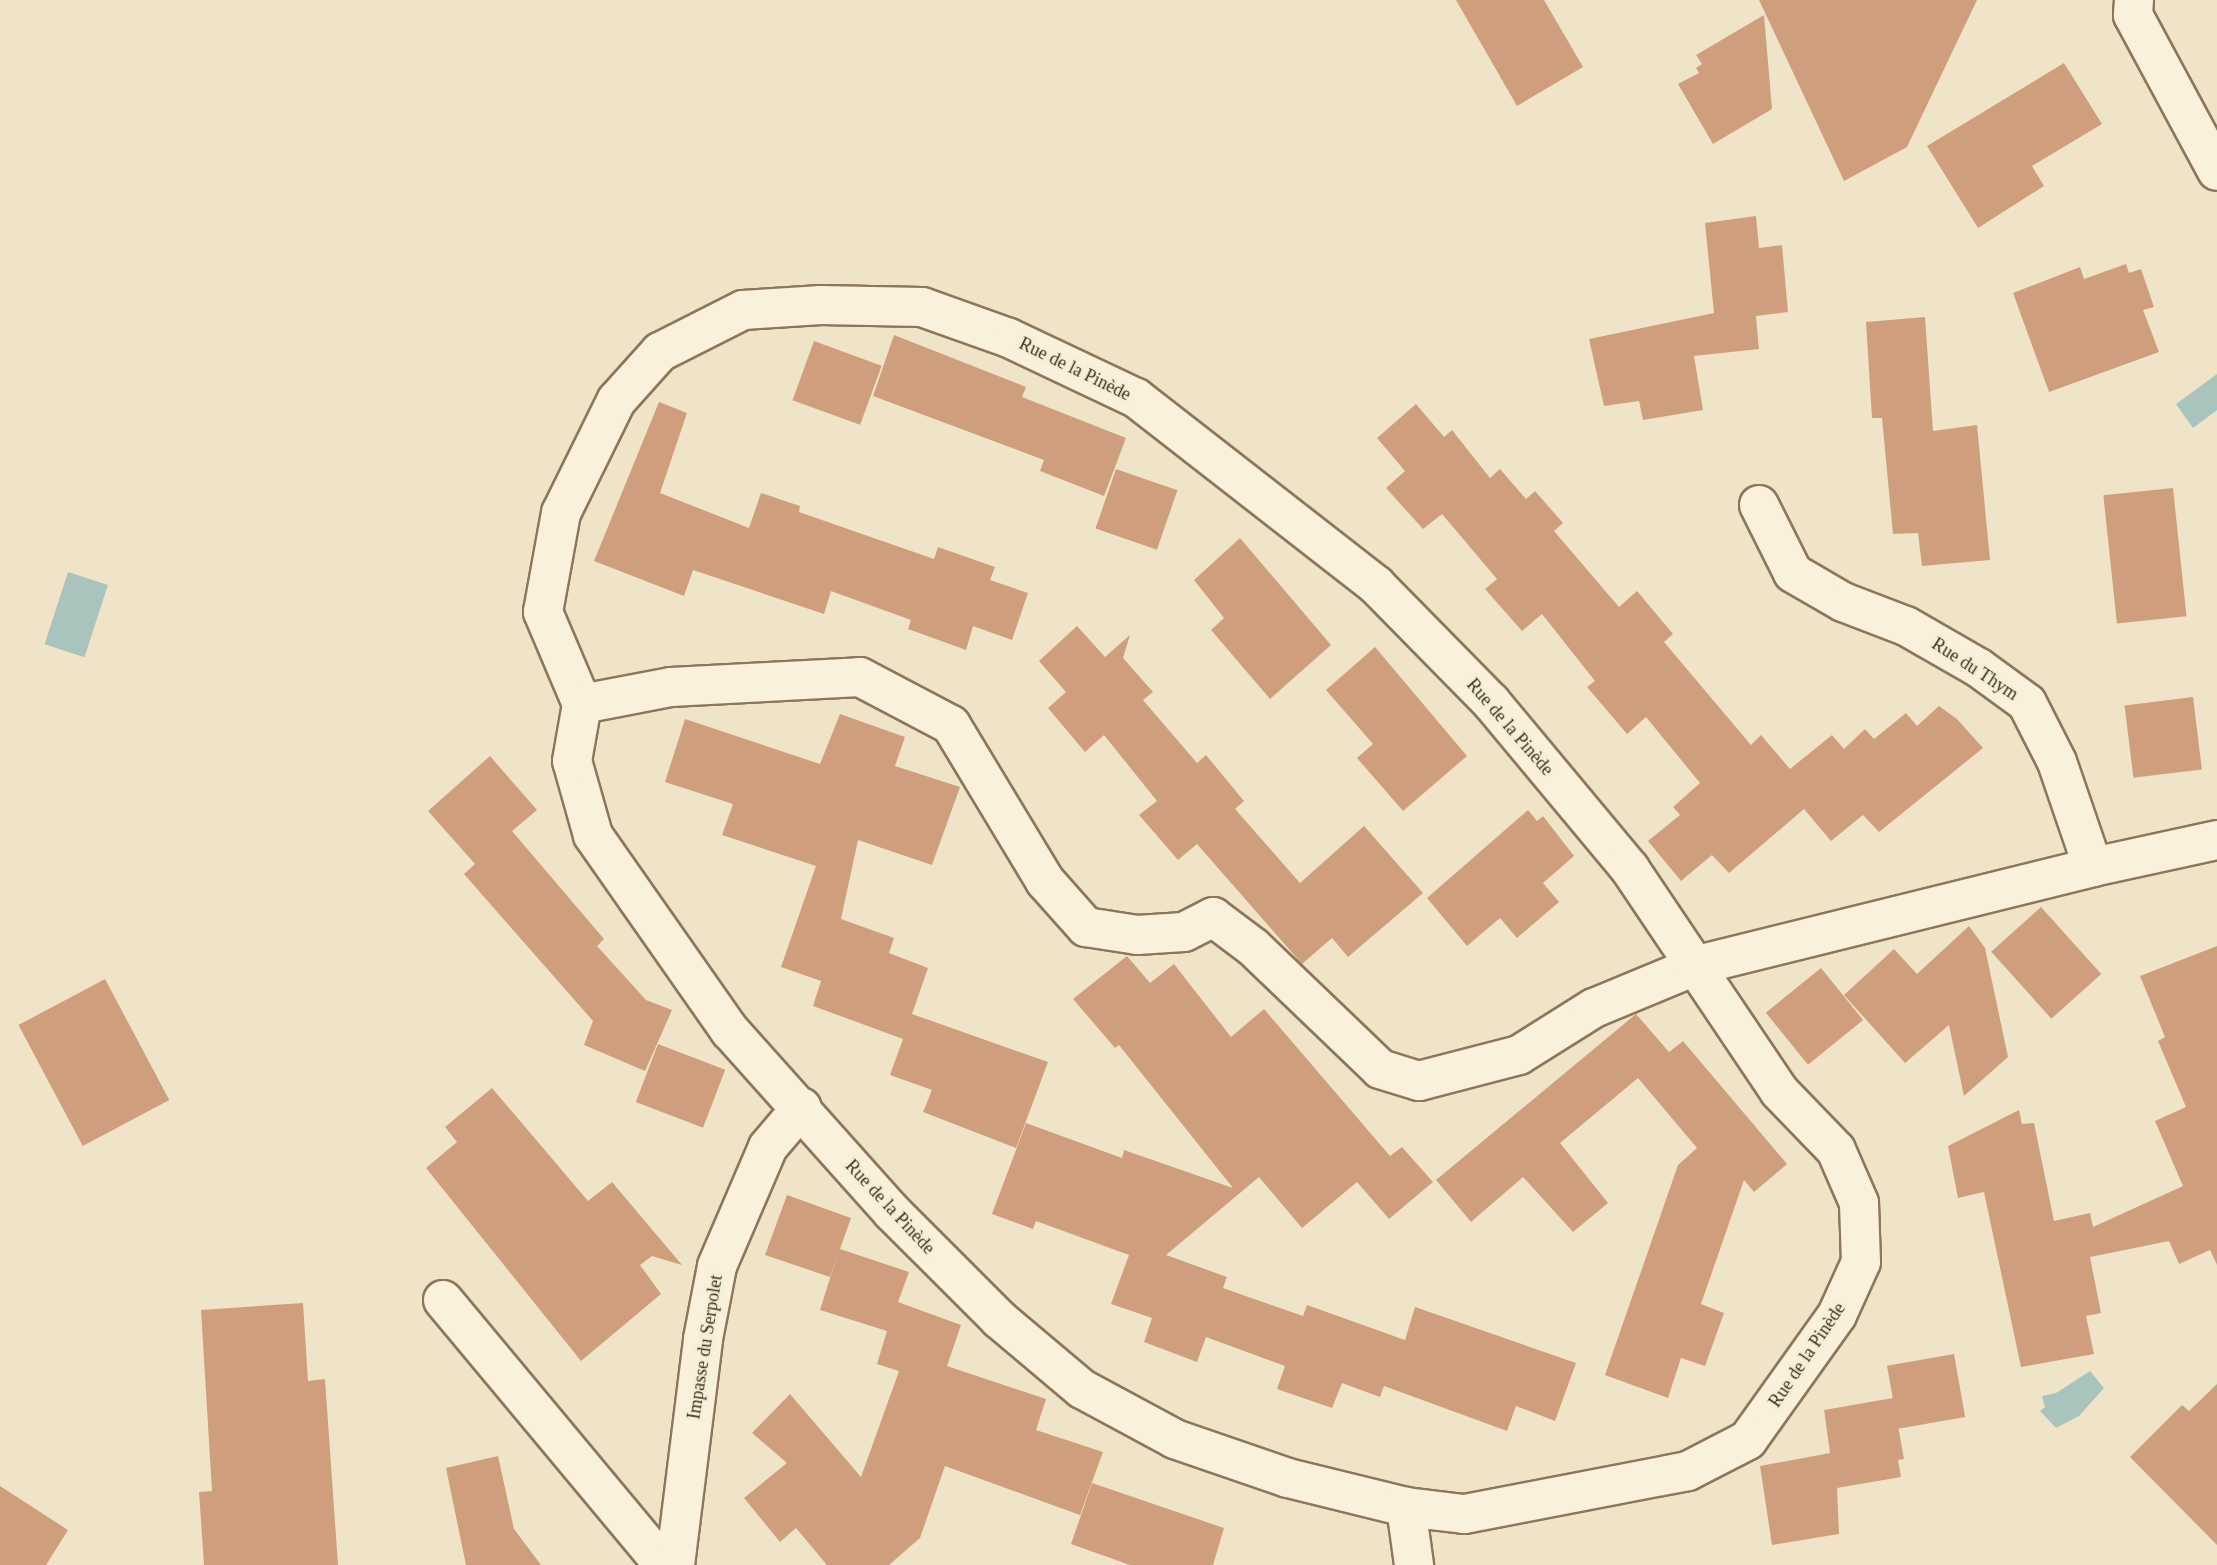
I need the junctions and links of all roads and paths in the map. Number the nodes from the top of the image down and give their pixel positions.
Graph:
1 (2134, 0) edge
2 (2217, 171) edge
3 (1759, 505) dead end
4 (582, 704) junction
5 (2217, 840) edge
6 (2093, 867) junction
7 (1698, 965) junction
8 (802, 1107) junction
9 (443, 1300) dead end
10 (1406, 1507) junction
11 (664, 1565) edge
12 (675, 1565) edge
13 (1414, 1565) edge

1 - 2 street
3 - 6 street, Rue du Thym
4 - 7 street
4 - 7 street, Rue de la Pinède
4 - 8 street, Rue de la Pinède
5 - 6 street
6 - 7 street
7 - 10 street, Rue de la Pinède
8 - 10 street, Rue de la Pinède
8 - 12 street, Impasse du Serpolet
9 - 11 street
10 - 13 street

